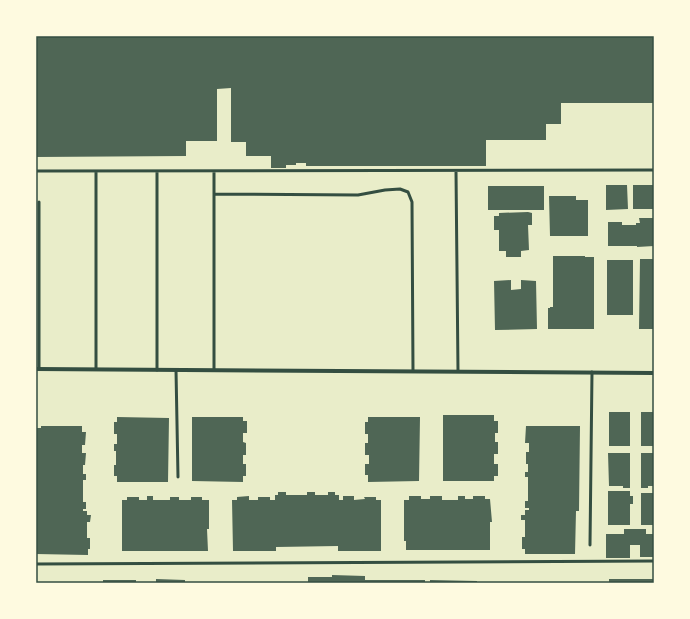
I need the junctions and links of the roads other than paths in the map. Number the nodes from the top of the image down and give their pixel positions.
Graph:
1 (654, 170) edge
2 (36, 171) edge
3 (96, 171) junction
4 (157, 171) junction
5 (214, 171) junction
6 (456, 171) junction
7 (214, 194) junction
8 (39, 202) dead end
9 (38, 369) edge
10 (96, 369) junction
11 (157, 370) junction
12 (176, 370) junction
13 (214, 370) junction
14 (413, 371) junction
15 (458, 371) junction
16 (592, 372) junction
17 (654, 373) edge
18 (178, 477) dead end
19 (590, 545) dead end
20 (654, 561) edge
21 (36, 564) edge

1 - 6 lane
2 - 3 lane
3 - 4 lane
3 - 10 lane
4 - 5 lane
4 - 11 lane
5 - 6 lane
5 - 7 lane
6 - 15 lane
7 - 13 lane
7 - 14 lane
8 - 9 lane
9 - 10 street
10 - 11 street
11 - 12 street
12 - 13 street
12 - 18 lane
13 - 14 street
14 - 15 street
15 - 16 street
16 - 17 street
16 - 19 lane
20 - 21 lane

